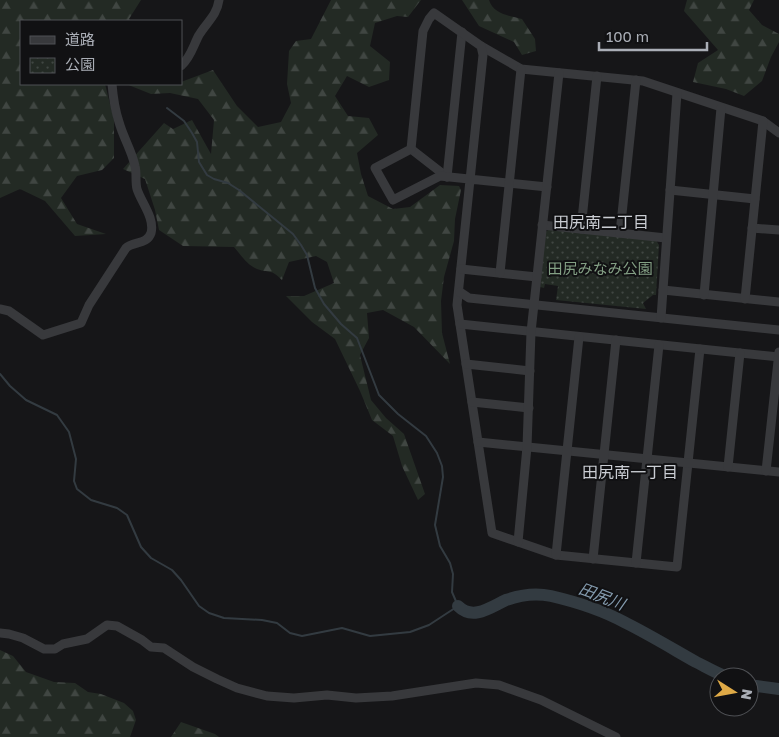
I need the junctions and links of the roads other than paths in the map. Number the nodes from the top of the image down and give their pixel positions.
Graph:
1 (219, 0) edge
2 (462, 32) junction
3 (481, 46) junction
4 (182, 65) edge
5 (520, 69) junction
6 (558, 73) junction
7 (597, 76) junction
8 (636, 80) junction
9 (112, 85) edge
10 (676, 94) junction
11 (721, 108) junction
12 (763, 121) junction
13 (779, 133) edge
14 (411, 149) junction
15 (447, 177) junction
16 (470, 179) junction
17 (509, 183) junction
18 (546, 186) junction
19 (670, 190) junction
20 (713, 194) junction
21 (755, 199) junction
22 (542, 225) junction
23 (752, 228) junction
24 (581, 229) junction
25 (779, 230) edge
26 (620, 233) junction
27 (666, 238) junction
28 (460, 269) junction
29 (500, 273) junction
30 (537, 277) junction
31 (663, 290) junction
32 (460, 292) junction
33 (704, 294) junction
34 (745, 299) junction
35 (779, 302) edge
36 (534, 304) junction
37 (0, 309) edge
38 (661, 318) junction
39 (460, 324) junction
40 (779, 330) edge
41 (531, 332) junction
42 (579, 337) junction
43 (616, 340) junction
44 (659, 345) junction
45 (700, 349) junction
46 (779, 352) edge
47 (740, 353) junction
48 (779, 357) edge
49 (466, 364) junction
50 (530, 371) junction
51 (472, 402) junction
52 (529, 408) junction
53 (478, 442) junction
54 (527, 447) junction
55 (567, 451) junction
56 (604, 454) junction
57 (647, 459) junction
58 (688, 463) junction
59 (728, 467) junction
60 (766, 471) junction
61 (779, 472) edge
62 (518, 542) junction
63 (556, 555) junction
64 (594, 559) junction
65 (636, 563) junction
66 (0, 634) edge
67 (616, 737) edge

1 - 4 street
2 - 3 street
2 - 14 street
2 - 15 street
3 - 5 street
3 - 16 street
5 - 6 street
5 - 17 street
6 - 7 street
6 - 18 street
7 - 8 street
7 - 24 street
8 - 10 street
8 - 26 street
9 - 37 street
10 - 11 street
10 - 19 street
11 - 12 street
11 - 20 street
12 - 13 street
12 - 21 street
14 - 15 street
14 - 15 street
15 - 16 street
16 - 17 street
16 - 28 street
17 - 18 street
17 - 29 street
18 - 22 street
19 - 20 street
19 - 27 street
20 - 21 street
20 - 33 street
21 - 23 street
22 - 24 street
22 - 30 street
23 - 25 street
23 - 34 street
24 - 26 street
26 - 27 street
27 - 31 street
28 - 29 street
28 - 32 street
29 - 30 street
30 - 36 street
31 - 33 street
31 - 38 street
32 - 36 street
32 - 39 street
33 - 34 street
34 - 35 street
36 - 38 street
36 - 41 street
38 - 40 street
39 - 41 street
39 - 49 street
41 - 42 street
41 - 50 street
42 - 43 street
42 - 55 street
43 - 44 street
43 - 56 street
44 - 45 street
44 - 57 street
45 - 47 street
45 - 58 street
46 - 48 street
47 - 48 street
47 - 59 street
48 - 60 street
49 - 50 street
49 - 51 street
50 - 52 street
51 - 52 street
51 - 53 street
52 - 54 street
53 - 54 street
53 - 62 street
54 - 55 street
54 - 62 street
55 - 56 street
55 - 63 street
56 - 57 street
56 - 64 street
57 - 58 street
57 - 65 street
58 - 59 street
58 - 65 street
59 - 60 street
60 - 61 street
62 - 63 street
63 - 64 street
64 - 65 street
66 - 67 street

